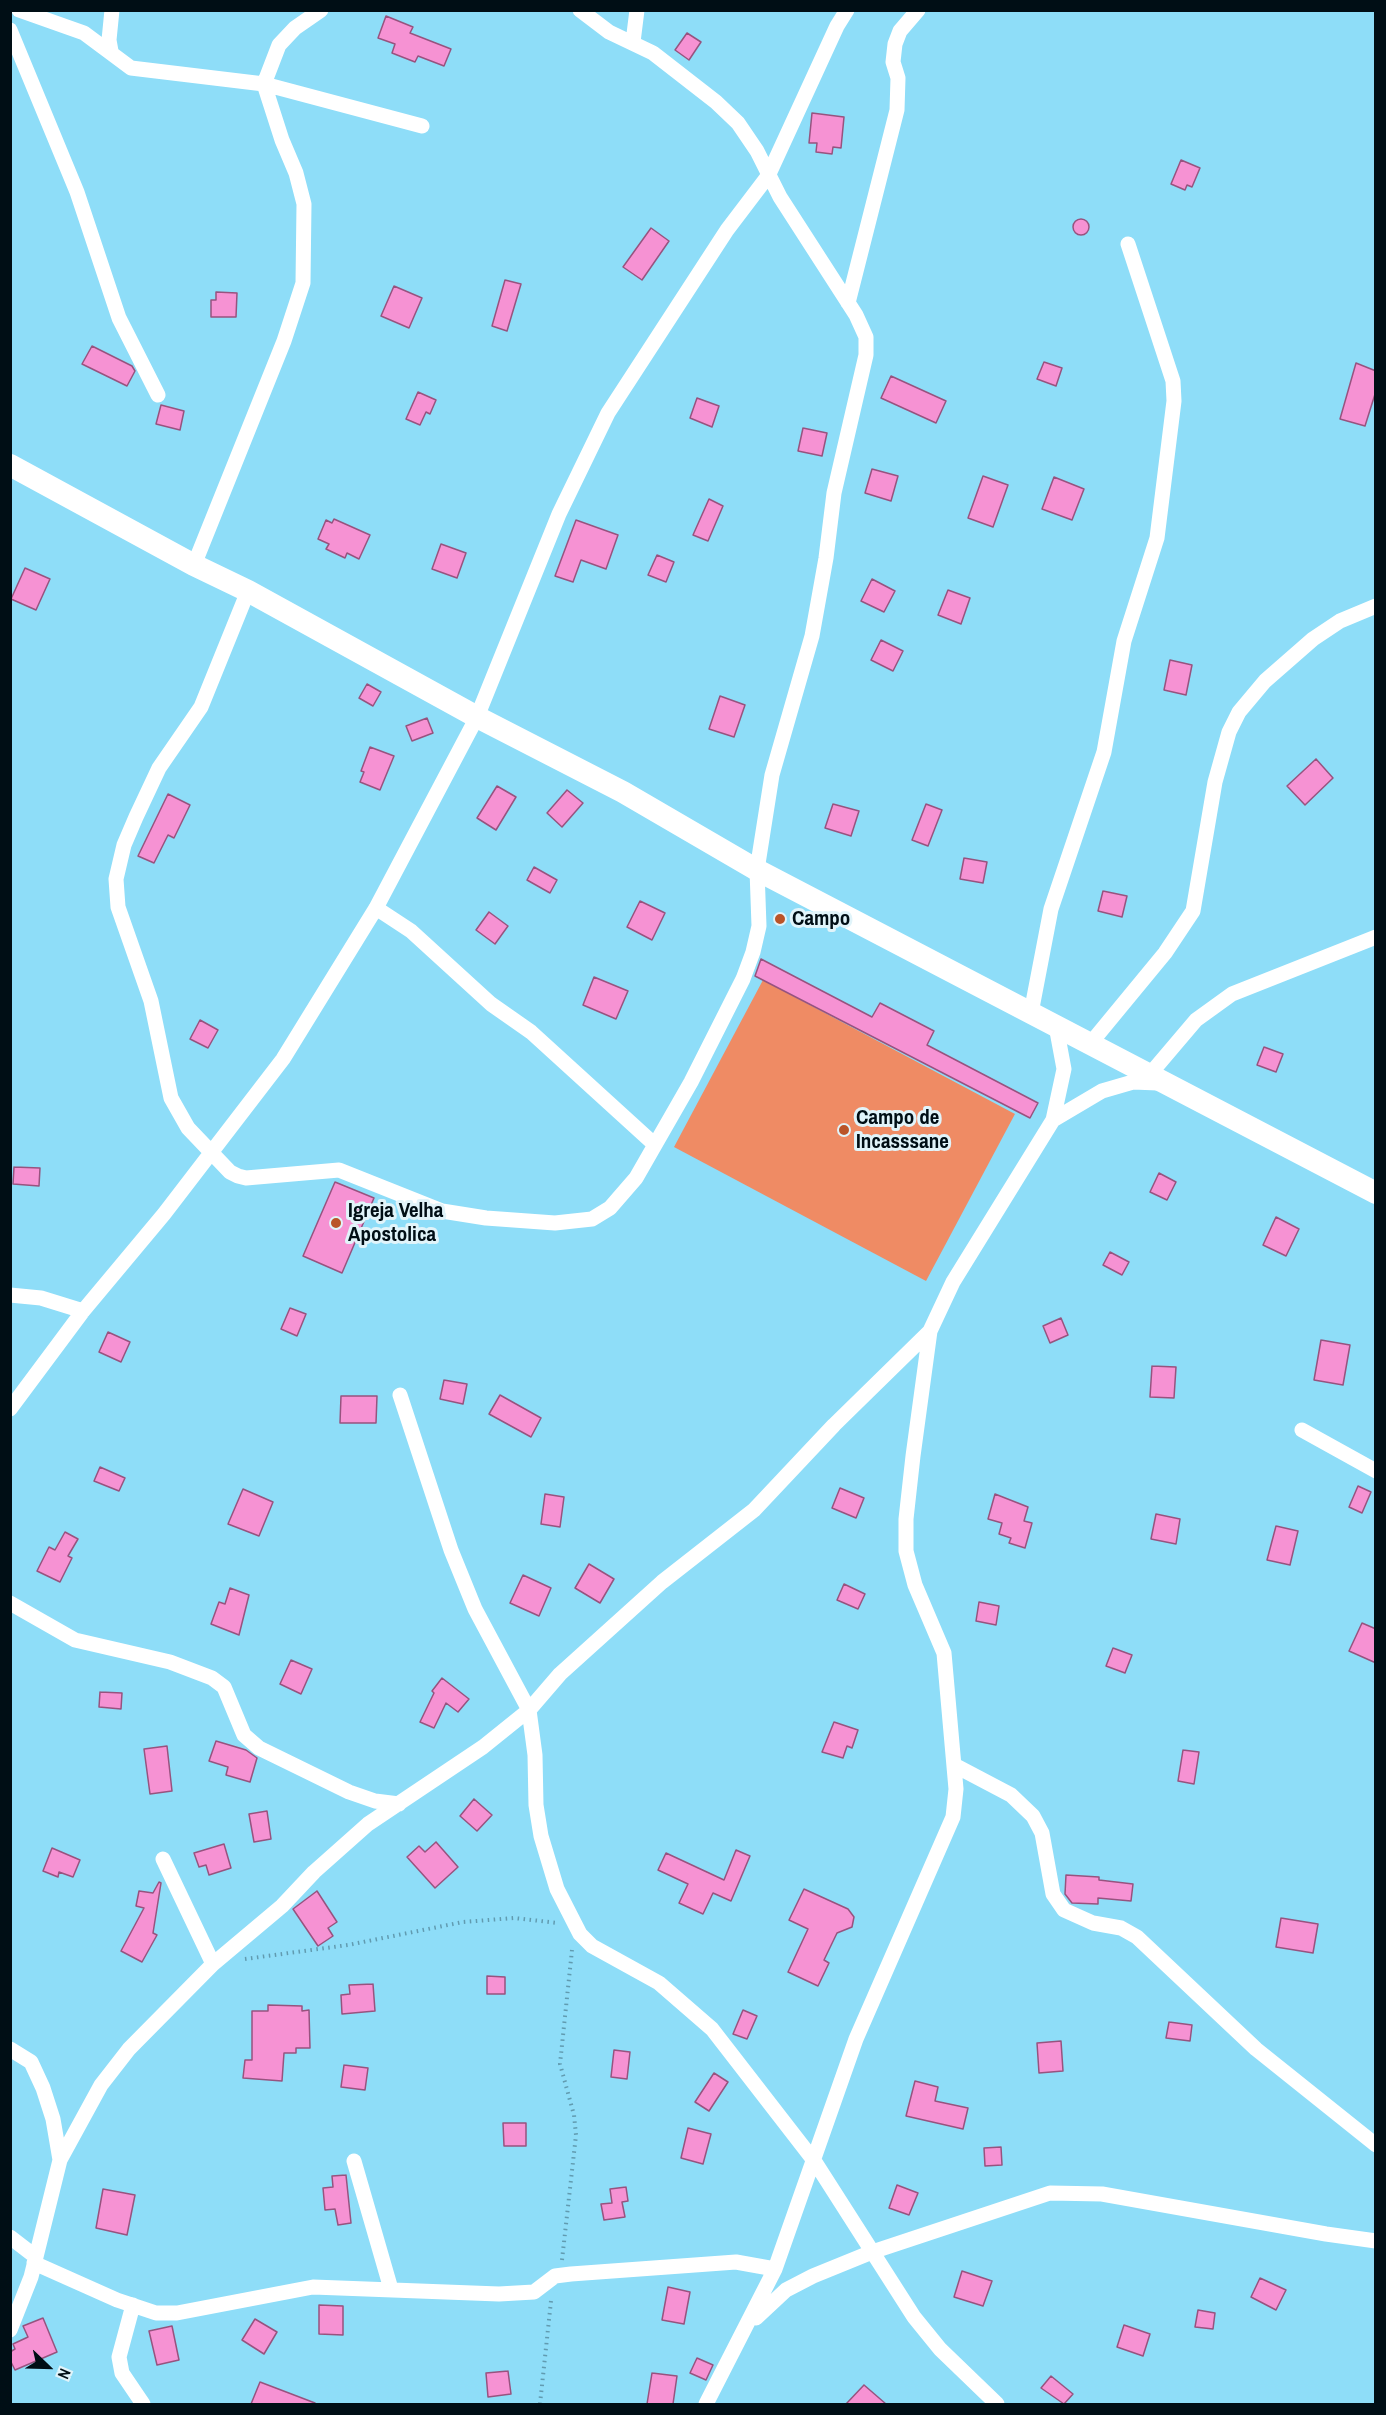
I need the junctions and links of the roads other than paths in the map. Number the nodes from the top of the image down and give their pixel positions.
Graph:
1 (19, 10) edge
2 (112, 10) edge
3 (321, 10) edge
4 (580, 10) edge
5 (637, 10) edge
6 (847, 10) edge
7 (918, 10) edge
8 (10, 30) edge
9 (633, 42) junction
10 (111, 51) junction
11 (264, 84) junction
12 (422, 126) dead end
13 (768, 176) junction
14 (1128, 244) dead end
15 (848, 303) junction
16 (158, 395) dead end
17 (10, 465) edge
18 (194, 565) junction
19 (248, 591) junction
20 (1374, 610) edge
21 (477, 717) junction
22 (757, 870) junction
23 (376, 908) junction
24 (1376, 937) edge
25 (1031, 1013) junction
26 (1056, 1026) junction
27 (1090, 1044) junction
28 (1159, 1078) junction
29 (1053, 1120) junction
30 (654, 1144) junction
31 (211, 1151) junction
32 (1376, 1192) edge
33 (10, 1295) edge
34 (83, 1311) junction
35 (930, 1331) junction
36 (400, 1395) dead end
37 (10, 1409) edge
38 (1302, 1430) dead end
39 (1376, 1471) edge
40 (10, 1603) edge
41 (529, 1710) junction
42 (954, 1765) junction
43 (399, 1804) junction
44 (163, 1859) dead end
45 (213, 1964) junction
46 (10, 2049) edge
47 (1376, 2145) edge
48 (60, 2160) junction
49 (354, 2161) dead end
50 (815, 2162) junction
51 (10, 2237) edge
52 (1376, 2241) edge
53 (872, 2252) junction
54 (35, 2260) junction
55 (775, 2269) junction
56 (391, 2289) junction
57 (133, 2305) junction
58 (748, 2327) junction
59 (10, 2330) edge
60 (143, 2404) edge
61 (706, 2404) edge
62 (997, 2404) edge

1 - 10 street
2 - 10 street
3 - 11 street
4 - 9 street
5 - 9 street
6 - 13 street
7 - 15 street
8 - 16 street
9 - 13 street
10 - 11 street
11 - 12 street
11 - 18 street
13 - 15 street
13 - 21 street
14 - 25 street
15 - 22 street
17 - 18 street
18 - 19 street
19 - 21 street
19 - 31 street
20 - 27 street
21 - 22 street
21 - 23 street
22 - 25 street
22 - 30 street
23 - 30 street
23 - 31 street
24 - 28 street
25 - 26 street
26 - 27 street
26 - 29 street
27 - 28 street
28 - 29 street
28 - 32 street
29 - 35 street
30 - 31 street
31 - 34 street
33 - 34 street
34 - 37 street
35 - 41 street
35 - 42 street
36 - 41 street
38 - 39 street
40 - 43 street
41 - 43 street
41 - 50 street
42 - 47 street
42 - 50 street
43 - 45 street
44 - 45 street
45 - 48 street
46 - 48 street
48 - 54 street
49 - 56 street
50 - 53 street
50 - 55 street
51 - 54 street
52 - 53 street
53 - 58 street
53 - 62 street
54 - 57 street
54 - 59 street
55 - 56 street
55 - 58 street
56 - 57 street
57 - 60 street
58 - 61 street

